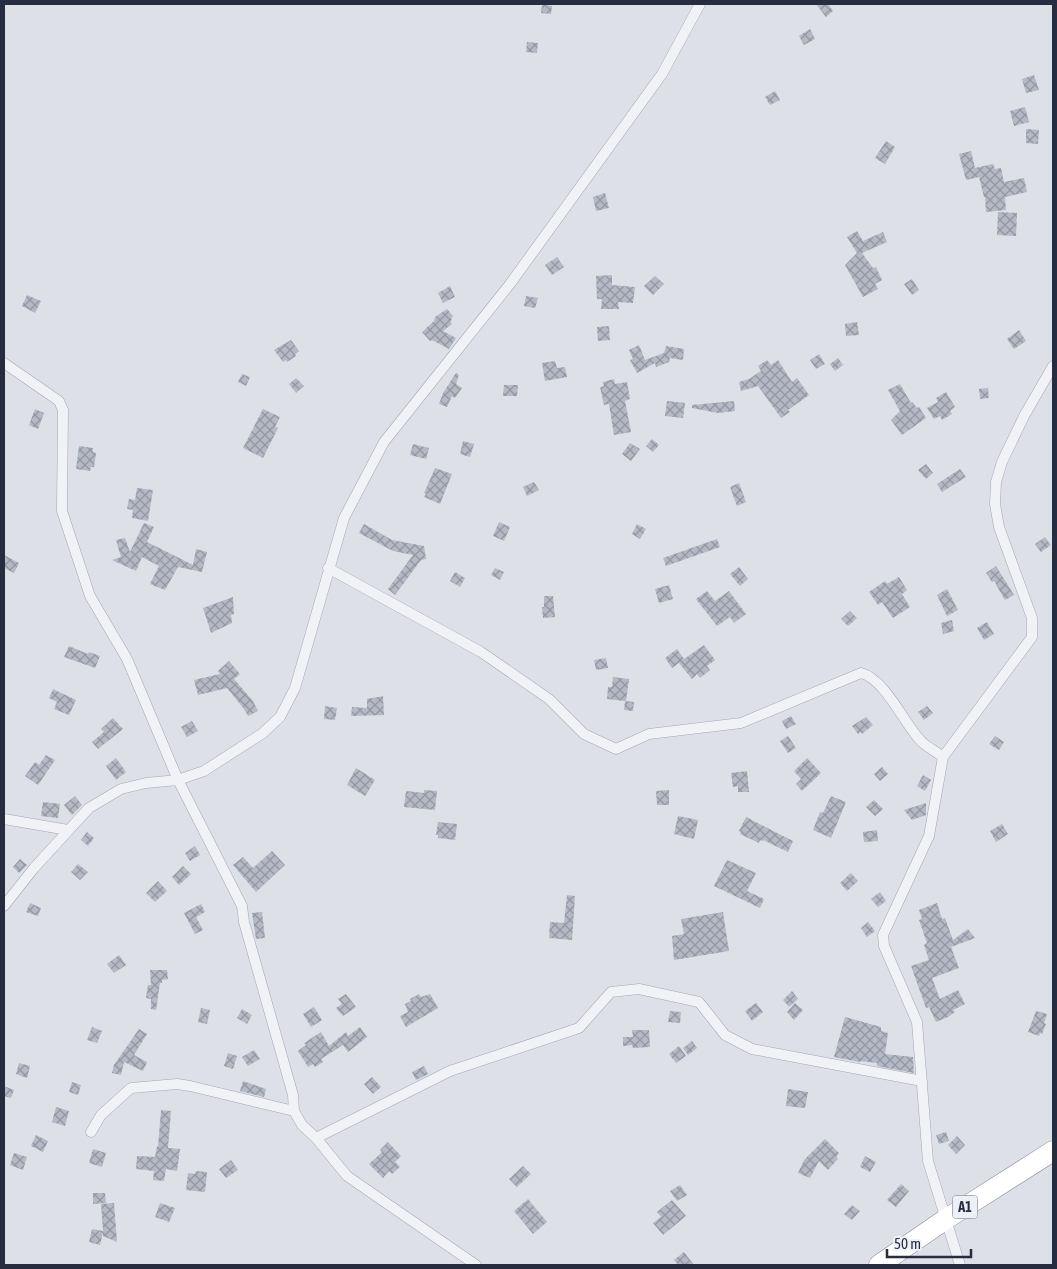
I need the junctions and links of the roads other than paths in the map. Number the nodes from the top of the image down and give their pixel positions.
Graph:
1 (700, 4) edge
2 (4, 363) edge
3 (1053, 366) edge
4 (328, 568) junction
5 (943, 756) junction
6 (178, 780) junction
7 (4, 818) edge
8 (68, 830) junction
9 (4, 906) edge
10 (922, 1081) junction
11 (294, 1111) junction
12 (91, 1132) dead end
13 (316, 1138) junction
14 (1053, 1151) edge
15 (946, 1219) junction
16 (476, 1265) edge
17 (879, 1265) edge
18 (960, 1265) edge

1 - 4 street
2 - 6 street
3 - 5 street
4 - 5 street
4 - 6 street
5 - 10 street
6 - 8 street
6 - 11 street
7 - 8 street
8 - 9 street
10 - 13 street
10 - 15 street
11 - 12 street
11 - 13 street
13 - 16 street
14 - 15 highway, A1
15 - 17 highway, A1
15 - 18 street

